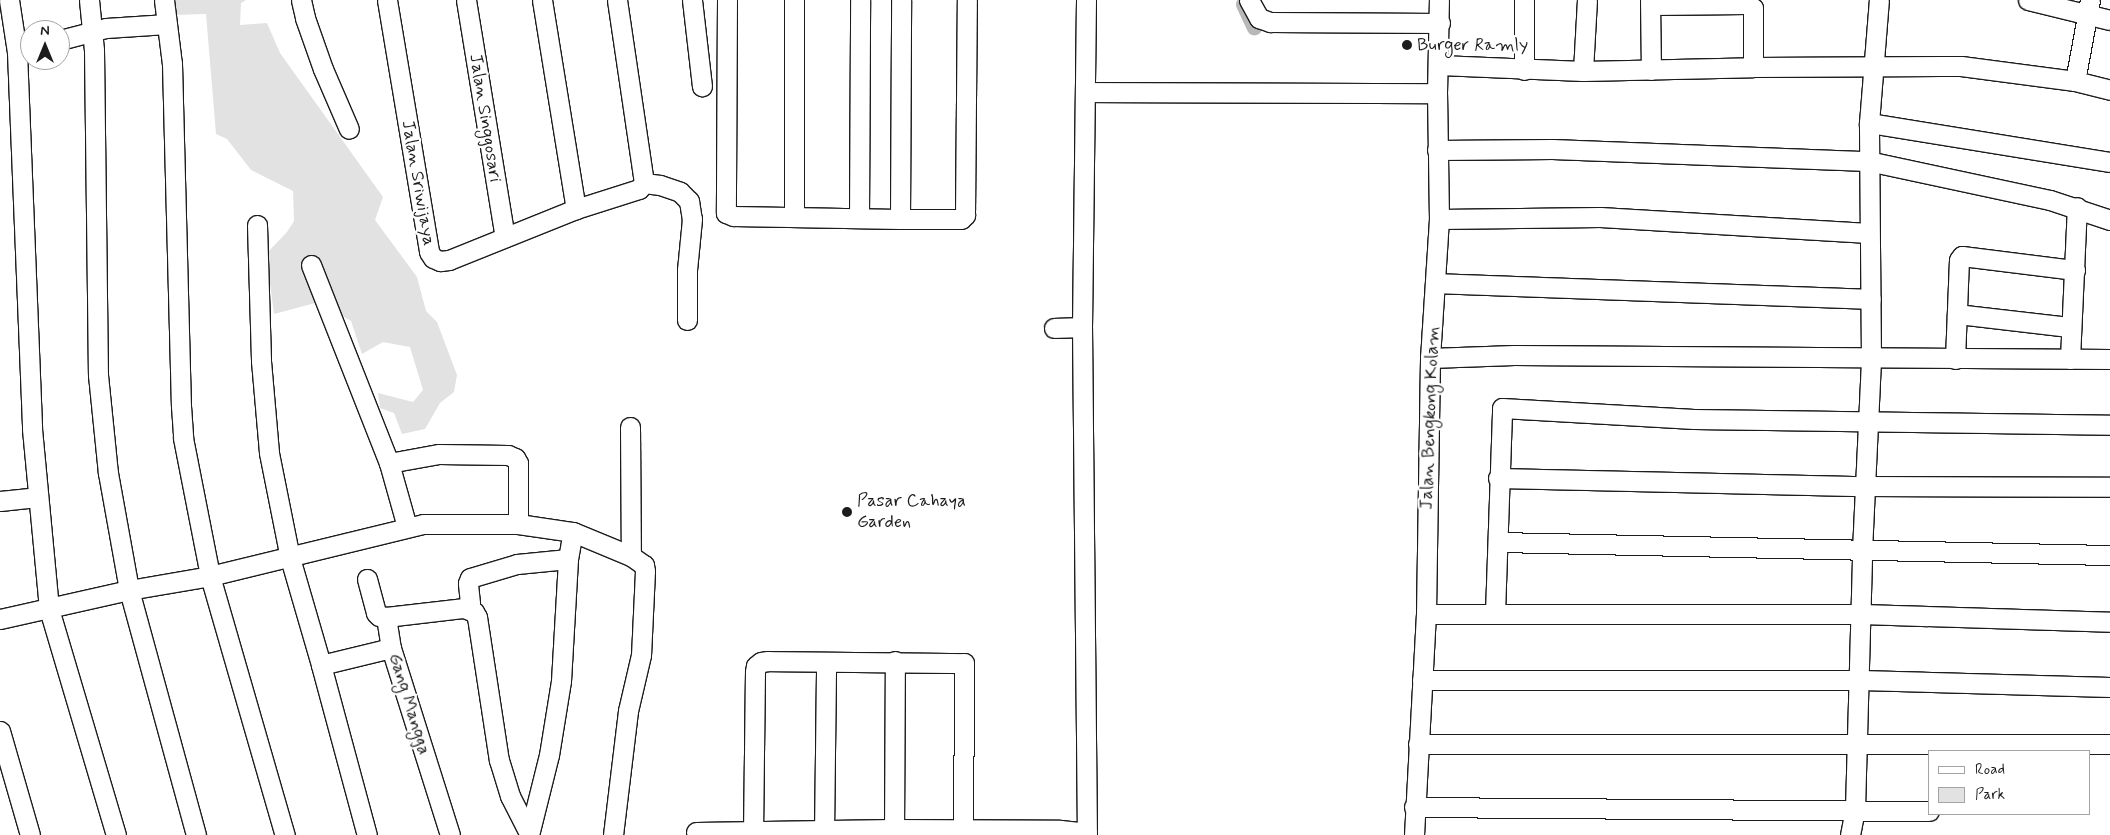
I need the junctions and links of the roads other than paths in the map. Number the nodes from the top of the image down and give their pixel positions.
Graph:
1 (9, 0) edge
2 (89, 0) edge
3 (164, 0) edge
4 (302, 0) edge
5 (387, 0) edge
6 (466, 0) edge
7 (542, 0) edge
8 (617, 0) edge
9 (692, 0) edge
10 (727, 0) edge
11 (794, 0) edge
12 (860, 0) edge
13 (902, 0) edge
14 (967, 0) edge
15 (1086, 0) edge
16 (1249, 0) edge
17 (1440, 0) edge
18 (1524, 0) edge
19 (1587, 0) edge
20 (1879, 0) edge
21 (2028, 0) edge
22 (1651, 3) edge
23 (2089, 7) edge
24 (2110, 20) edge
25 (1440, 23) junction
26 (167, 24) junction
27 (92, 31) junction
28 (70, 37) edge
29 (16, 53) edge
30 (1439, 65) junction
31 (1873, 66) junction
32 (1753, 67) junction
33 (1524, 70) junction
34 (1651, 70) junction
35 (1583, 71) junction
36 (2075, 80) junction
37 (702, 86) dead end
38 (2110, 90) edge
39 (1085, 92) junction
40 (1437, 93) junction
41 (1869, 123) junction
42 (349, 128) dead end
43 (1437, 150) junction
44 (1868, 161) junction
45 (2110, 162) edge
46 (644, 183) junction
47 (2077, 207) junction
48 (576, 209) junction
49 (794, 217) junction
50 (859, 218) junction
51 (900, 219) junction
52 (1439, 219) junction
53 (2110, 220) edge
54 (257, 225) dead end
55 (1869, 233) junction
56 (505, 237) junction
57 (311, 265) dead end
58 (2074, 270) junction
59 (1435, 283) junction
60 (1871, 299) junction
61 (1957, 314) junction
62 (688, 320) dead end
63 (1082, 327) junction
64 (2070, 327) junction
65 (1054, 328) dead end
66 (1430, 358) junction
67 (1871, 359) junction
68 (1955, 359) junction
69 (2070, 359) junction
70 (2110, 359) edge
71 (1867, 422) junction
72 (2110, 425) edge
73 (630, 426) dead end
74 (389, 463) junction
75 (1498, 478) junction
76 (1864, 486) junction
77 (2110, 488) edge
78 (37, 497) junction
79 (0, 501) edge
80 (518, 524) junction
81 (407, 527) junction
82 (573, 532) junction
83 (1498, 542) junction
84 (1862, 551) junction
85 (631, 556) junction
86 (2110, 556) edge
87 (290, 558) junction
88 (568, 559) junction
89 (210, 576) junction
90 (367, 579) dead end
91 (129, 590) junction
92 (49, 608) junction
93 (468, 608) junction
94 (1495, 613) junction
95 (1426, 614) junction
96 (1861, 614) junction
97 (386, 617) junction
98 (0, 619) edge
99 (2110, 622) edge
100 (391, 648) junction
101 (826, 662) junction
102 (895, 662) junction
103 (321, 664) junction
104 (1422, 680) junction
105 (1860, 680) junction
106 (2110, 687) edge
107 (0, 731) edge
108 (1418, 744) junction
109 (2110, 744) edge
110 (1857, 746) junction
111 (1414, 807) junction
112 (1855, 809) junction
113 (1928, 811) edge
114 (696, 832) dead end
115 (824, 832) edge
116 (894, 832) edge
117 (528, 833) edge
118 (753, 833) edge
119 (963, 833) edge
120 (1087, 834) edge
121 (30, 835) edge
122 (116, 835) edge
123 (196, 835) edge
124 (285, 835) edge
125 (367, 835) edge
126 (450, 835) edge
127 (613, 835) edge
128 (1414, 835) edge
129 (1850, 835) edge

1 - 29 street
2 - 27 street
3 - 26 street
4 - 42 street
5 - 56 street, Jalan Sriwijaya
6 - 56 street, Jalan Singgosari
7 - 48 street
8 - 46 street
9 - 37 street
10 - 49 street
11 - 49 street
12 - 50 street
13 - 51 street
14 - 51 street
15 - 39 street
16 - 25 street
17 - 25 street, Jalan Bengkong Kolam
18 - 33 street
19 - 35 street
20 - 31 street
21 - 23 street
22 - 32 street
22 - 34 street
23 - 24 street
23 - 36 street
25 - 30 street, Jalan Bengkong Kolam
26 - 27 street
26 - 89 street
27 - 28 street
27 - 91 street
29 - 78 street
30 - 33 street
30 - 40 street, Jalan Bengkong Kolam
31 - 32 street
31 - 36 street
31 - 41 street
32 - 34 street
33 - 35 street
34 - 35 street
36 - 38 street
39 - 40 street
39 - 63 street
40 - 43 street, Jalan Bengkong Kolam
41 - 44 street
41 - 45 street
43 - 44 street
43 - 52 street, Jalan Bengkong Kolam
44 - 47 street
44 - 55 street
46 - 48 street, Jalan Sriwijaya
46 - 62 street
47 - 53 street
47 - 58 street
48 - 56 street, Jalan Sriwijaya
49 - 50 street
50 - 51 street
52 - 55 street
52 - 59 street, Jalan Bengkong Kolam
54 - 87 street
55 - 60 street
57 - 74 street
58 - 61 street
58 - 64 street
59 - 60 street
59 - 66 street, Jalan Bengkong Kolam
60 - 67 street
61 - 64 street
61 - 68 street
63 - 65 street
63 - 120 street
64 - 69 street
66 - 67 street
66 - 95 street, Jalan Bengkong Kolam
67 - 68 street
67 - 71 street
68 - 69 street
69 - 70 street
71 - 72 street
71 - 75 street
71 - 76 street
73 - 85 street
74 - 80 street
74 - 81 street
75 - 76 street
75 - 83 street
76 - 77 street
76 - 84 street
78 - 79 street
78 - 92 street
80 - 81 street
80 - 82 street
81 - 87 street
82 - 85 street
82 - 88 street
83 - 84 street
83 - 94 street
84 - 86 street
84 - 96 street
85 - 127 street
87 - 89 street
87 - 103 street
88 - 93 street
88 - 117 street
89 - 91 street
89 - 124 street
90 - 97 street, Gang Mangga
91 - 92 street
91 - 123 street
92 - 98 street
92 - 122 street
93 - 97 street
93 - 117 street
94 - 95 street
94 - 96 street
95 - 104 street, Jalan Bengkong Kolam
96 - 99 street
96 - 105 street
97 - 100 street, Gang Mangga
100 - 103 street
100 - 126 street, Gang Mangga
101 - 102 street
101 - 115 street
101 - 118 street
102 - 116 street
102 - 119 street
103 - 125 street
104 - 105 street
104 - 108 street, Jalan Bengkong Kolam
105 - 106 street
105 - 110 street
107 - 121 street
108 - 110 street
108 - 111 street, Jalan Bengkong Kolam
109 - 110 street
110 - 112 street
111 - 112 street
111 - 128 street, Jalan Bengkong Kolam
112 - 113 street
112 - 129 street
114 - 118 street
115 - 116 street
115 - 118 street
116 - 119 street
119 - 120 street

